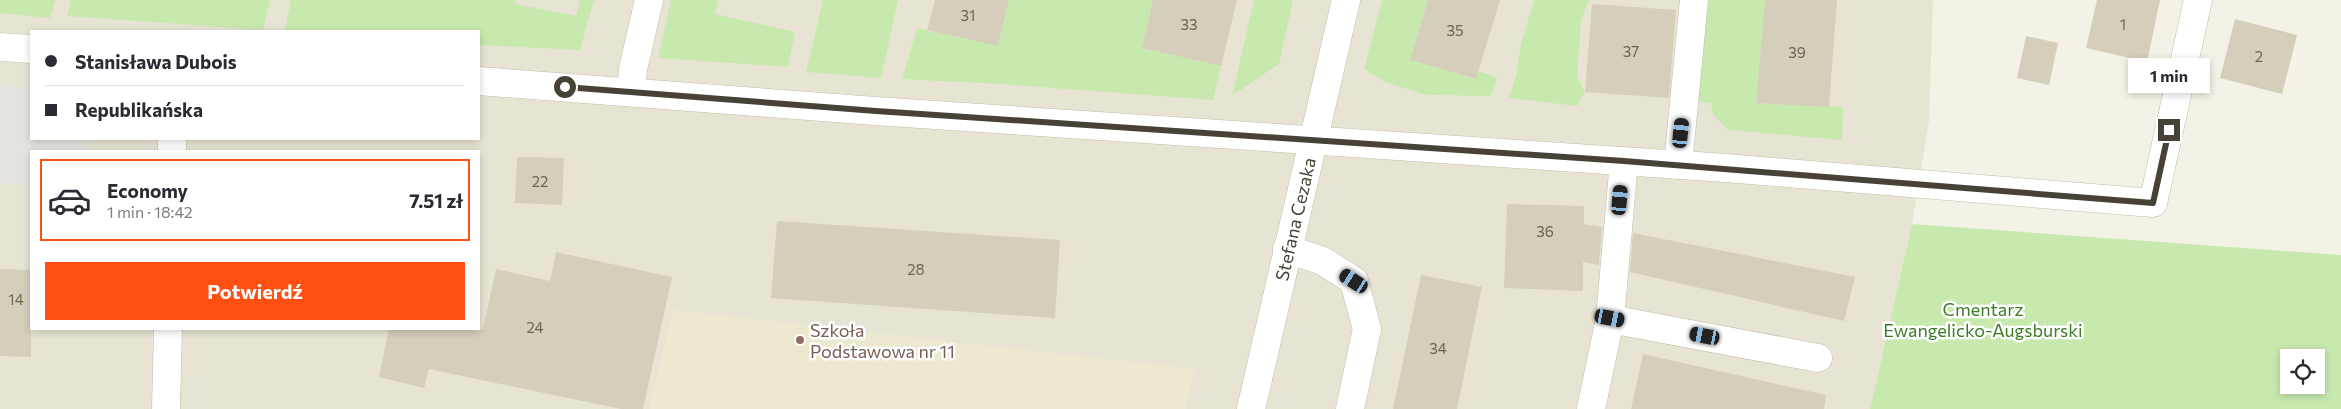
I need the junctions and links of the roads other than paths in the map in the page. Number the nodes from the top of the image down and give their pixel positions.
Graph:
1 (649, 0) edge
2 (1346, 0) edge
3 (1694, 0) edge
4 (2198, 0) edge
5 (0, 47) edge
6 (30, 49) edge
7 (480, 81) edge
8 (631, 92) junction
9 (1312, 140) junction
10 (1624, 161) junction
11 (1678, 165) junction
12 (1287, 249) junction
13 (1610, 318) junction
14 (168, 330) edge
15 (1818, 358) dead end
16 (166, 409) edge
17 (1251, 409) edge
18 (1350, 409) edge
19 (1591, 409) edge

1 - 8 street
2 - 9 street, Stefana Cezaka
3 - 11 street
4 - 11 street
5 - 6 street
7 - 8 street
8 - 9 street
9 - 10 street
9 - 12 street, Stefana Cezaka
10 - 11 street
10 - 13 street
12 - 17 street, Stefana Cezaka
12 - 18 street
13 - 15 street
13 - 19 street
14 - 16 street

